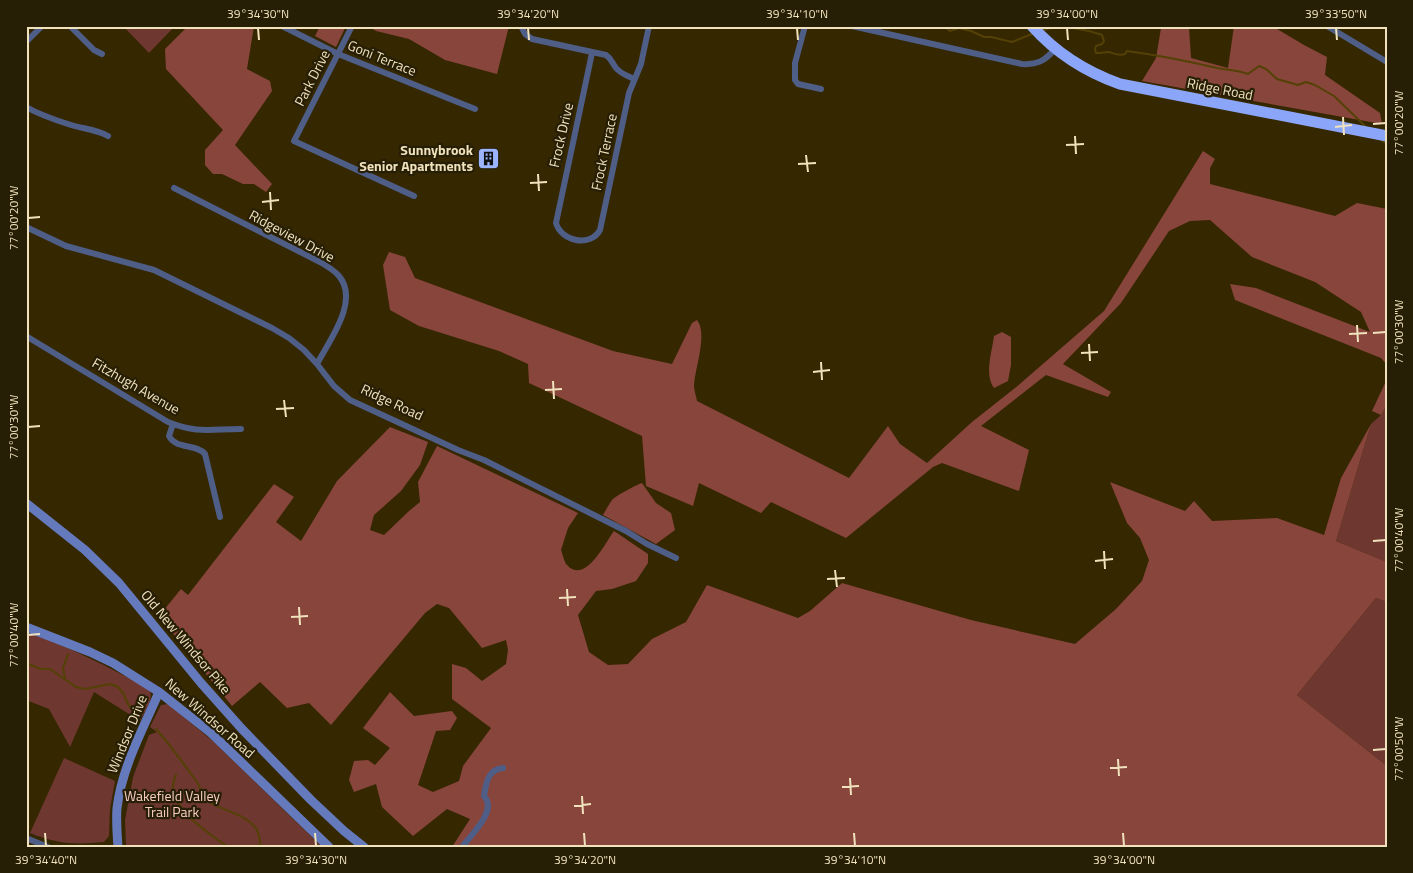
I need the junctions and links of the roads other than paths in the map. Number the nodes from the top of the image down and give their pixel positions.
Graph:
1 (42, 26) edge
2 (70, 26) edge
3 (282, 26) edge
4 (352, 26) edge
5 (521, 26) edge
6 (649, 26) edge
7 (805, 26) edge
8 (852, 26) edge
9 (1032, 26) edge
10 (1327, 26) edge
11 (26, 42) edge
12 (1055, 49) junction
13 (592, 53) junction
14 (102, 54) dead end
15 (338, 54) junction
16 (1387, 62) edge
17 (634, 78) junction
18 (821, 89) dead end
19 (26, 107) edge
20 (475, 109) dead end
21 (108, 136) dead end
22 (1387, 136) edge
23 (174, 188) dead end
24 (414, 196) dead end
25 (556, 223) joint
26 (26, 227) edge
27 (26, 336) edge
28 (317, 364) junction
29 (173, 424) junction
30 (241, 429) dead end
31 (26, 503) edge
32 (220, 517) dead end
33 (676, 558) dead end
34 (26, 627) edge
35 (159, 692) junction
36 (503, 768) dead end
37 (26, 838) edge
38 (48, 847) edge
39 (118, 847) edge
40 (329, 847) edge
41 (364, 847) edge
42 (462, 847) edge

1 - 11 street
2 - 14 street
3 - 15 street, Goni Terrace
4 - 15 street, Park Drive
5 - 13 street
6 - 17 street, Frock Terrace
7 - 18 street
8 - 12 street
9 - 12 highway, Ridge Road
10 - 16 street
12 - 22 highway, Ridge Road
13 - 17 street
13 - 25 street, Frock Drive
15 - 20 street, Goni Terrace
15 - 24 street, Park Drive
17 - 25 street, Frock Terrace
19 - 21 street
23 - 28 street, Ridgeview Drive
26 - 28 street, Ridge Road
27 - 29 street, Fitzhugh Avenue
28 - 33 street, Ridge Road
29 - 30 street, Fitzhugh Avenue
29 - 32 street
31 - 41 street, Old New Windsor Pike
34 - 35 street, New Windsor Road
35 - 39 street, Windsor Drive
35 - 40 street, New Windsor Road
36 - 42 street
37 - 38 street

